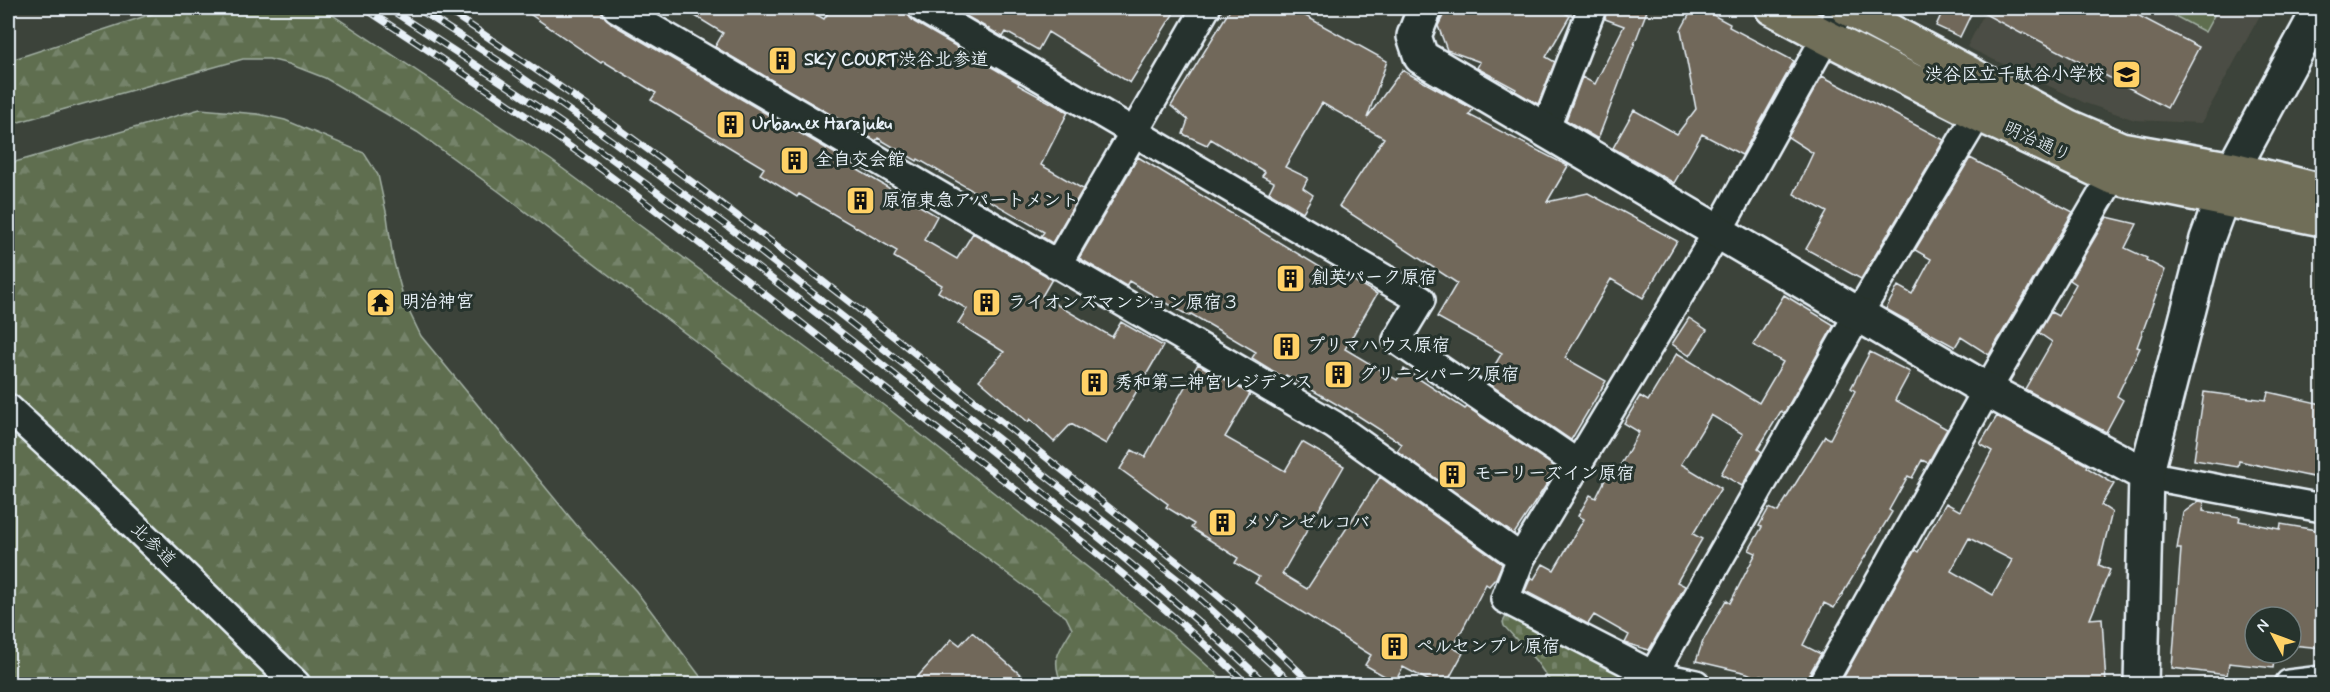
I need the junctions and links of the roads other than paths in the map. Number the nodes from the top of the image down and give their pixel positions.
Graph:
1 (617, 8) edge
2 (922, 8) edge
3 (1206, 8) edge
4 (1425, 8) edge
5 (1592, 8) edge
6 (1772, 8) edge
7 (1842, 8) edge
8 (1847, 8) edge
9 (2320, 8) edge
10 (1826, 37) junction
11 (1978, 114) junction
12 (1545, 130) junction
13 (1133, 132) junction
14 (2233, 169) junction
15 (2112, 177) junction
16 (2322, 191) edge
17 (2220, 199) junction
18 (2322, 219) edge
19 (1718, 233) junction
20 (1058, 265) junction
21 (1859, 313) junction
22 (1987, 390) junction
23 (8, 408) edge
24 (1578, 464) junction
25 (2146, 475) junction
26 (2322, 508) edge
27 (1521, 558) junction
28 (1653, 675) junction
29 (2322, 680) edge
30 (297, 684) edge
31 (1696, 684) edge
32 (1822, 684) edge
33 (2141, 684) edge
34 (2289, 684) edge

1 - 20 street
2 - 13 street
3 - 13 street
4 - 12 street
5 - 12 street
6 - 10 main road, 明治通り
7 - 10 street
8 - 14 main road, 明治通り
9 - 14 street
10 - 11 main road, 明治通り
10 - 19 street
11 - 15 main road, 明治通り
11 - 21 street
12 - 19 street
13 - 20 street
13 - 24 street
14 - 16 main road, 明治通り
14 - 17 street
15 - 17 main road, 明治通り
15 - 22 street
17 - 18 main road, 明治通り
17 - 25 street
19 - 21 street
19 - 24 street
20 - 27 street
21 - 22 street
21 - 28 street
22 - 25 street
22 - 32 street
23 - 30 street, 北参道
24 - 27 street
25 - 26 street
25 - 33 street
27 - 28 street
28 - 31 street
29 - 34 street

